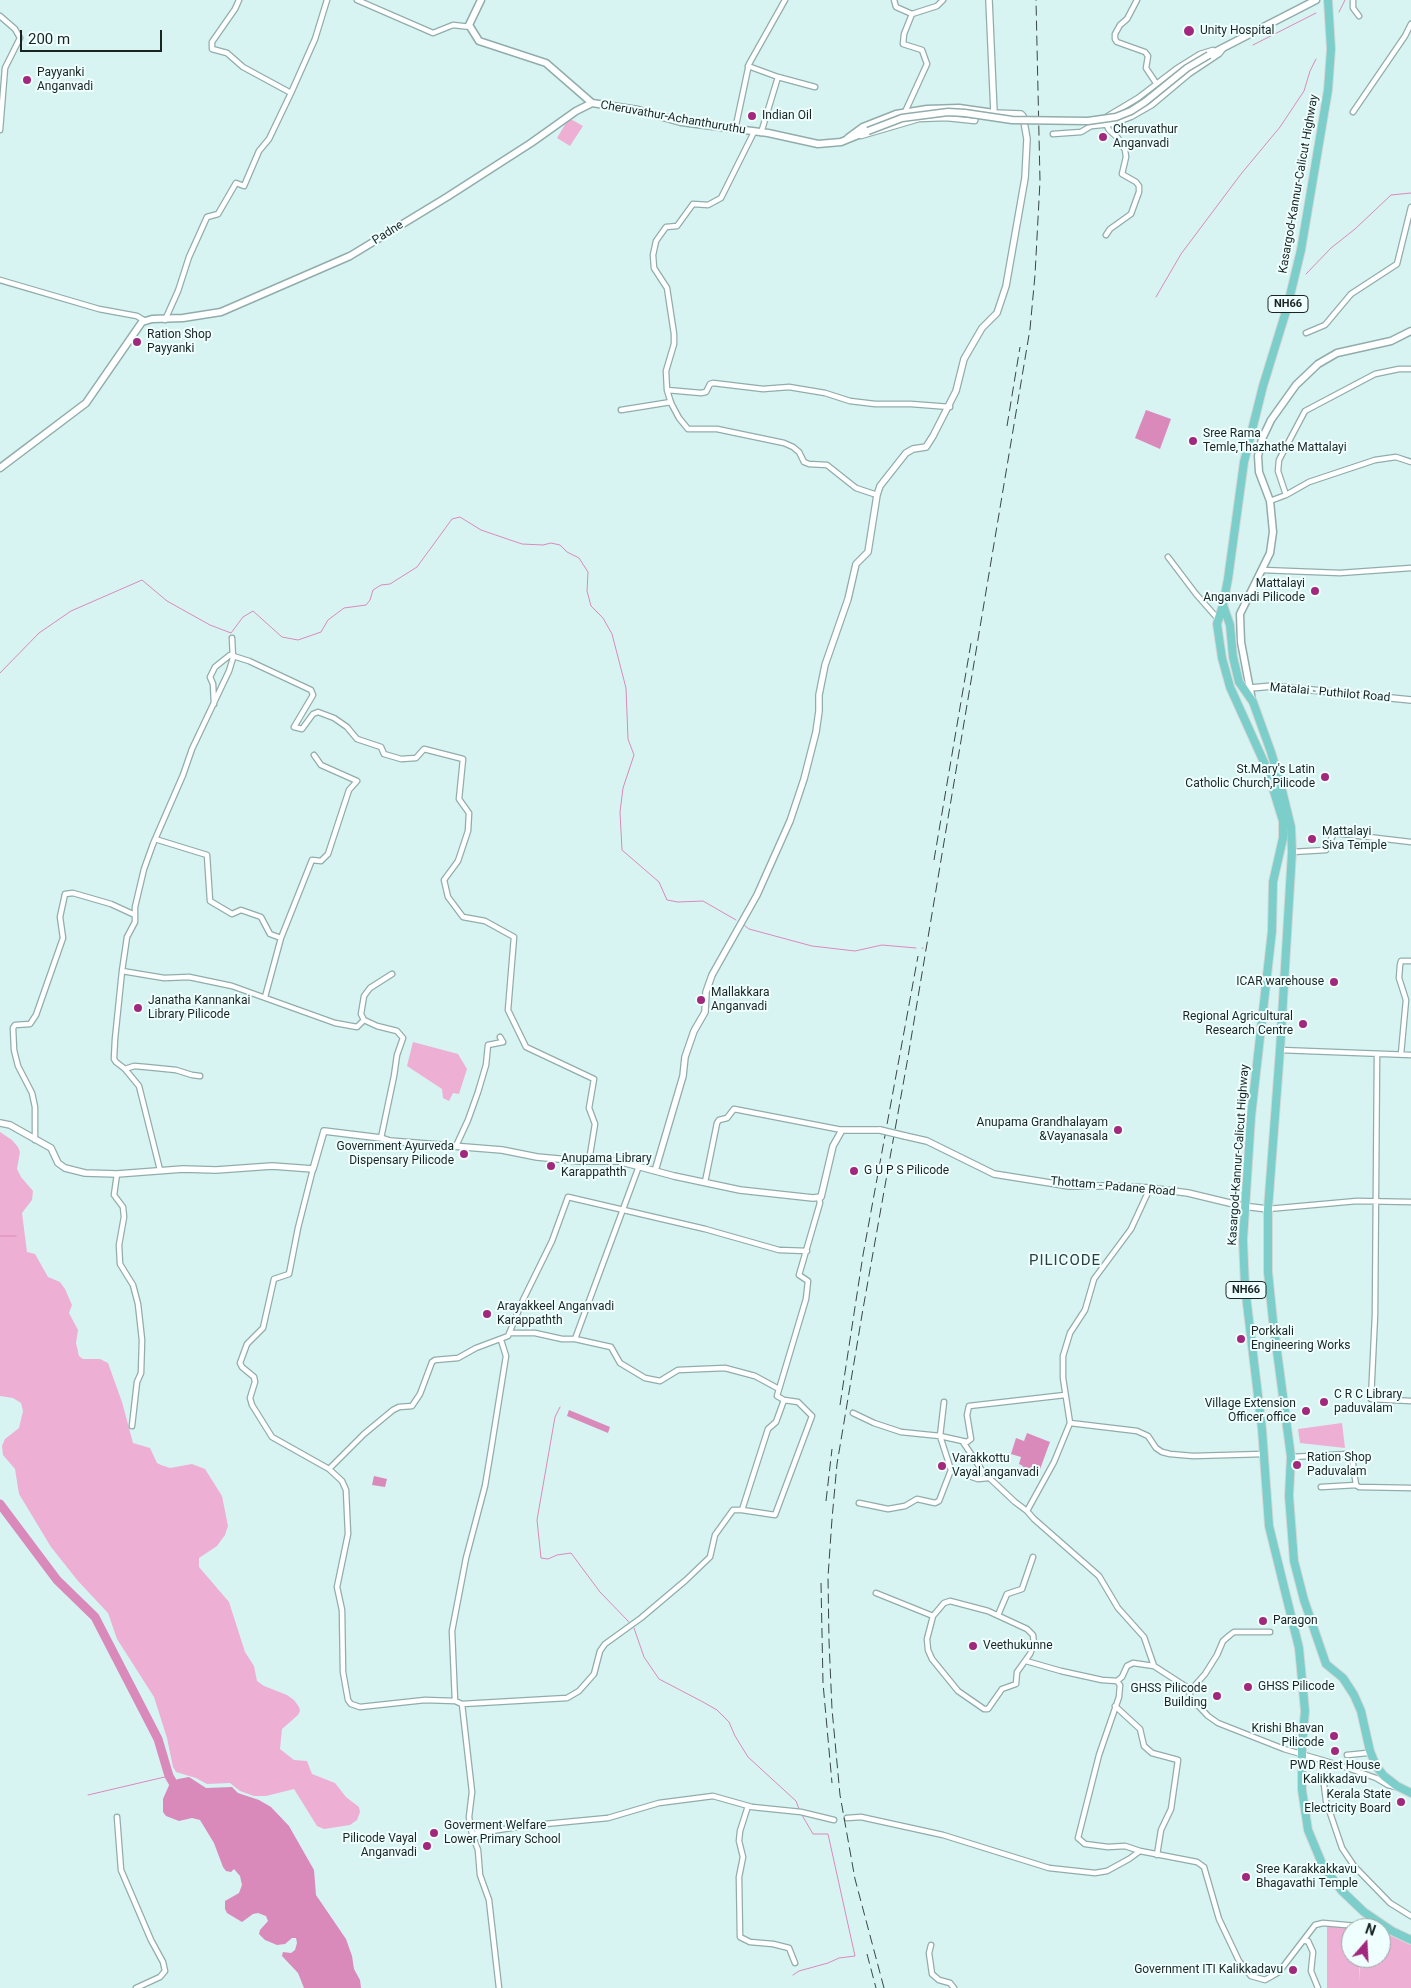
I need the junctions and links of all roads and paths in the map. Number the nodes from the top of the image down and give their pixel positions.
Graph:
1 (238, 0) edge
2 (327, 0) edge
3 (357, 0) edge
4 (481, 0) edge
5 (785, 0) edge
6 (894, 0) edge
7 (943, 0) edge
8 (988, 0) edge
9 (1137, 0) edge
10 (1328, 0) edge
11 (1353, 0) edge
12 (1314, 1) edge
13 (912, 14) junction
14 (0, 16) edge
15 (1359, 16) dead end
16 (1411, 24) edge
17 (471, 27) junction
18 (1226, 45) junction
19 (748, 66) junction
20 (2, 77) edge
21 (778, 77) junction
22 (1156, 83) junction
23 (814, 87) dead end
24 (291, 93) junction
25 (592, 103) junction
26 (977, 111) junction
27 (905, 112) junction
28 (994, 112) junction
29 (1353, 112) dead end
30 (1106, 124) junction
31 (1091, 126) junction
32 (0, 130) edge
33 (735, 130) junction
34 (758, 132) junction
35 (1053, 134) dead end
36 (857, 137) junction
37 (841, 142) junction
38 (1411, 207) edge
39 (1106, 235) dead end
40 (0, 280) edge
41 (165, 320) junction
42 (145, 321) junction
43 (1411, 331) edge
44 (1306, 333) dead end
45 (1411, 369) edge
46 (667, 390) junction
47 (670, 402) junction
48 (950, 406) junction
49 (621, 410) dead end
50 (1411, 462) edge
51 (0, 468) edge
52 (877, 495) junction
53 (1286, 495) junction
54 (1270, 502) junction
55 (1168, 557) dead end
56 (1411, 568) edge
57 (1262, 570) junction
58 (1223, 605) junction
59 (1218, 620) junction
60 (232, 638) dead end
61 (233, 656) junction
62 (1250, 688) junction
63 (1411, 700) edge
64 (1253, 702) junction
65 (214, 704) junction
66 (314, 755) dead end
67 (155, 839) junction
68 (1411, 842) edge
69 (1292, 852) junction
70 (135, 915) junction
71 (281, 938) junction
72 (1411, 961) edge
73 (122, 971) junction
74 (392, 974) dead end
75 (265, 997) junction
76 (364, 1020) junction
77 (500, 1037) dead end
78 (1280, 1050) junction
79 (1377, 1054) junction
80 (1401, 1054) junction
81 (1411, 1054) edge
82 (125, 1069) junction
83 (200, 1076) dead end
84 (0, 1123) edge
85 (842, 1130) junction
86 (382, 1138) junction
87 (36, 1140) junction
88 (456, 1146) junction
89 (589, 1161) junction
90 (639, 1166) junction
91 (313, 1169) junction
92 (160, 1170) junction
93 (655, 1171) junction
94 (117, 1174) junction
95 (705, 1182) junction
96 (1150, 1188) junction
97 (819, 1198) junction
98 (1376, 1201) junction
99 (1411, 1202) edge
100 (1244, 1206) junction
101 (1268, 1209) junction
102 (623, 1210) junction
103 (807, 1251) junction
104 (511, 1333) junction
105 (575, 1339) junction
106 (501, 1340) junction
107 (779, 1388) junction
108 (1064, 1395) junction
109 (784, 1400) junction
110 (1411, 1401) edge
111 (944, 1402) dead end
112 (853, 1413) dead end
113 (1070, 1423) junction
114 (132, 1426) dead end
115 (940, 1436) junction
116 (963, 1442) junction
117 (1263, 1454) junction
118 (1291, 1457) junction
119 (329, 1469) junction
120 (951, 1470) junction
121 (988, 1478) junction
122 (1356, 1485) junction
123 (1322, 1488) dead end
124 (1411, 1488) edge
125 (859, 1503) dead end
126 (742, 1510) junction
127 (1027, 1511) junction
128 (1033, 1557) dead end
129 (876, 1593) dead end
130 (998, 1615) junction
131 (933, 1616) junction
132 (1270, 1632) dead end
133 (1026, 1661) junction
134 (1154, 1666) junction
135 (1117, 1681) junction
136 (1189, 1692) junction
137 (455, 1702) junction
138 (462, 1704) junction
139 (1115, 1706) junction
140 (1370, 1751) junction
141 (1302, 1753) junction
142 (1347, 1756) dead end
143 (1321, 1760) junction
144 (1397, 1786) junction
145 (1411, 1793) edge
146 (748, 1806) junction
147 (117, 1817) dead end
148 (847, 1818) dead end
149 (834, 1820) dead end
150 (472, 1834) junction
151 (1140, 1851) junction
152 (1157, 1855) junction
153 (1411, 1916) edge
154 (1373, 1918) edge
155 (1341, 1925) edge
156 (1391, 1930) edge
157 (1411, 1940) edge
158 (1305, 1941) junction
159 (931, 1945) dead end
160 (795, 1963) dead end
161 (136, 1988) edge
162 (499, 1988) edge
163 (954, 1988) edge
164 (1318, 1988) edge

1 - 24 street
2 - 24 street
3 - 17 street
4 - 17 main road
5 - 19 street
6 - 13 street
7 - 13 street
8 - 28 street
9 - 22 street
10 - 58 highway, Kasargod-Kannur-Calicut Highway / NH66
11 - 15 street
12 - 18 main road
13 - 27 street
14 - 20 street
16 - 29 street
17 - 25 main road, Cheruvathur-Achanthuruthu
18 - 22 street
18 - 30 street
18 - 36 main road, Cheruvathur-Achanthuruthu, bridge
19 - 21 street
19 - 33 street
20 - 32 street
21 - 23 street
21 - 34 street
22 - 31 street
24 - 41 street
25 - 33 main road, Cheruvathur-Achanthuruthu
25 - 41 main road, Padne
26 - 27 main road
26 - 28 main road
26 - 36 street
27 - 37 main road
28 - 48 street
30 - 31 street
30 - 39 street
31 - 35 street
33 - 34 main road, Cheruvathur-Achanthuruthu
34 - 37 main road, Cheruvathur-Achanthuruthu
34 - 46 street
36 - 37 main road, Cheruvathur-Achanthuruthu
38 - 44 street
40 - 42 street
41 - 42 main road, Padne
42 - 51 main road
43 - 54 main road, Kasargod-Kannur-Calicut Highway / NH66
45 - 53 street
46 - 47 street
46 - 48 street
47 - 49 street
47 - 52 street
48 - 52 street
50 - 53 street
52 - 93 street
53 - 54 street
54 - 57 main road, Kasargod-Kannur-Calicut Highway / NH66
55 - 59 street
56 - 57 street
57 - 62 main road, Kasargod-Kannur-Calicut Highway / NH66
58 - 59 highway, Kasargod-Kannur-Calicut Highway / NH66
58 - 64 highway, Kasargod-Kannur-Calicut Highway / NH66
59 - 100 highway, Kasargod-Kannur-Calicut Highway / NH66
60 - 61 street
61 - 65 street
61 - 65 street
61 - 89 street
62 - 63 street, Matalai - Puthilot Road
62 - 64 main road, Kasargod-Kannur-Calicut Highway / NH66
64 - 69 highway, Kasargod-Kannur-Calicut Highway / NH66
65 - 67 street
66 - 71 street
67 - 70 street
67 - 71 street
68 - 69 street
69 - 78 highway, Kasargod-Kannur-Calicut Highway / NH66
70 - 73 street
70 - 87 street
71 - 75 street
72 - 80 street
73 - 75 street
73 - 82 street
74 - 76 street
75 - 76 street
76 - 86 street
77 - 88 street
78 - 79 street
78 - 101 highway, Kasargod-Kannur-Calicut Highway / NH66
79 - 80 street
79 - 98 street
80 - 81 street
82 - 83 street
82 - 92 street
84 - 87 street
85 - 95 street
85 - 96 street, Thottam - Padane Road, bridge
85 - 97 street
86 - 88 street
86 - 91 street
87 - 94 street
88 - 89 street
89 - 90 street
90 - 93 street
90 - 102 street
91 - 92 street
91 - 119 street
92 - 94 street
93 - 95 street
94 - 114 street
95 - 97 street
96 - 100 street, Thottam - Padane Road
96 - 108 street
97 - 103 street
98 - 99 street
98 - 101 street
98 - 110 street
100 - 101 street, Thottam - Padane Road
100 - 117 highway, Kasargod-Kannur-Calicut Highway / NH66
101 - 118 highway, Kasargod-Kannur-Calicut Highway / NH66
102 - 103 street
102 - 104 street
102 - 105 street
103 - 107 street
104 - 105 street
104 - 106 street
105 - 107 street
106 - 119 street
106 - 137 street
107 - 109 street
108 - 113 street
108 - 116 street
109 - 126 street
109 - 126 street
111 - 115 street
112 - 115 street
113 - 117 street
113 - 127 street
115 - 116 street
115 - 120 street
116 - 121 street
117 - 141 highway, Kasargod-Kannur-Calicut Highway / NH66
118 - 122 street
118 - 140 highway, Kasargod-Kannur-Calicut Highway / NH66
119 - 137 street
120 - 121 street
120 - 125 street
121 - 127 street
122 - 123 street
122 - 124 street
126 - 138 street
127 - 134 street
128 - 130 street
129 - 131 street
130 - 131 street
130 - 133 street
131 - 133 street
132 - 136 street
133 - 135 street
134 - 135 street
134 - 136 street
135 - 139 street
136 - 141 street
137 - 138 street
138 - 150 street
139 - 151 street
139 - 152 street
140 - 142 street
140 - 144 highway, Kasargod-Kannur-Calicut Highway / NH66
141 - 143 street
141 - 154 highway, Kasargod-Kannur-Calicut Highway / NH66
143 - 144 street
143 - 153 street
144 - 145 highway, Kasargod-Kannur-Calicut Highway / NH66
146 - 149 street
146 - 150 street
146 - 160 street
147 - 161 street
148 - 151 street
150 - 162 street
151 - 152 street
152 - 158 street
155 - 158 street
156 - 157 highway, Kasargod-Kannur-Calicut Highway / NH66
158 - 164 street
159 - 163 street

